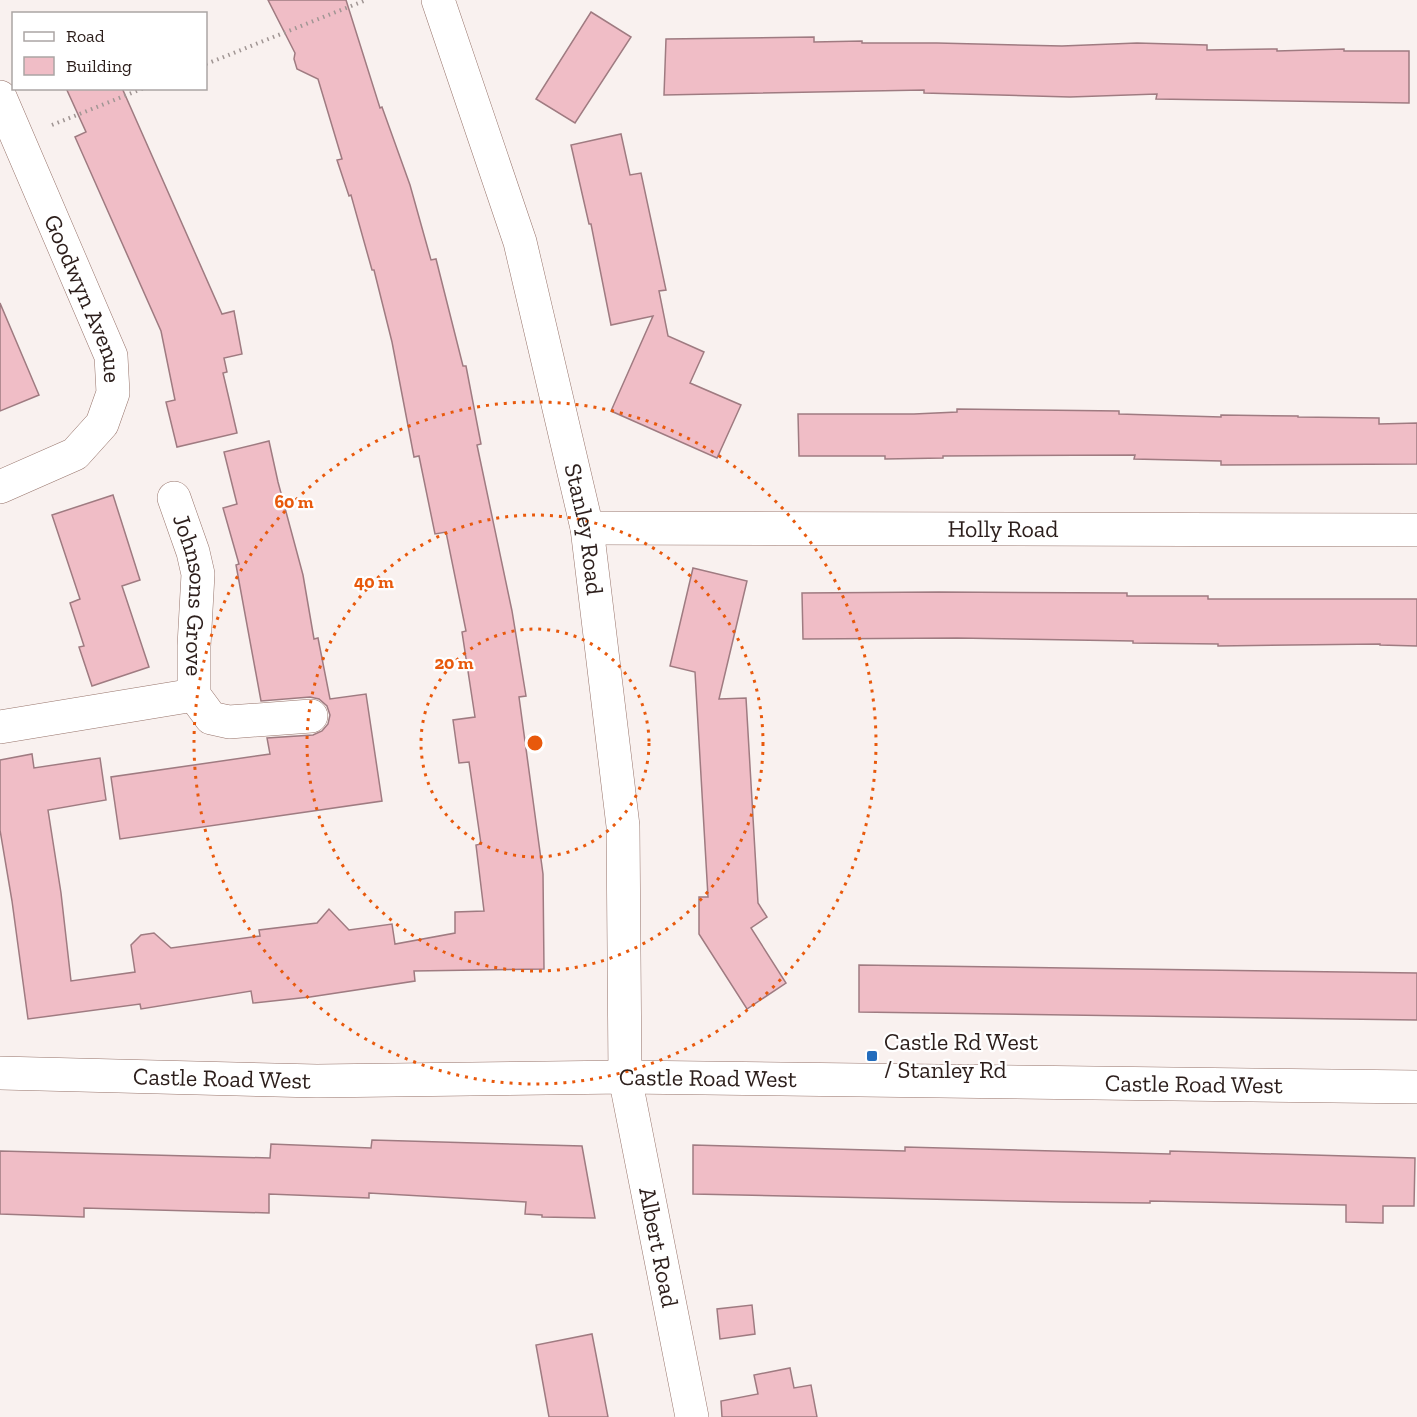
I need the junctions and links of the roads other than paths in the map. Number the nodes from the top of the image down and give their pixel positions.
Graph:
1 (438, 0) edge
2 (0, 97) edge
3 (0, 487) edge
4 (174, 498) dead end
5 (586, 528) junction
6 (1417, 530) edge
7 (194, 695) junction
8 (311, 716) dead end
9 (0, 727) edge
10 (0, 1073) edge
11 (625, 1077) junction
12 (1417, 1088) edge
13 (692, 1417) edge

1 - 5 street, Stanley Road
2 - 3 street, Goodwyn Avenue
4 - 7 street, Johnsons Grove
5 - 6 street, Holly Road
5 - 11 street, Stanley Road
7 - 8 street, Johnsons Grove
7 - 9 street, Johnsons Grove
10 - 11 street, Castle Road West
11 - 12 street, Castle Road West
11 - 13 street, Albert Road

